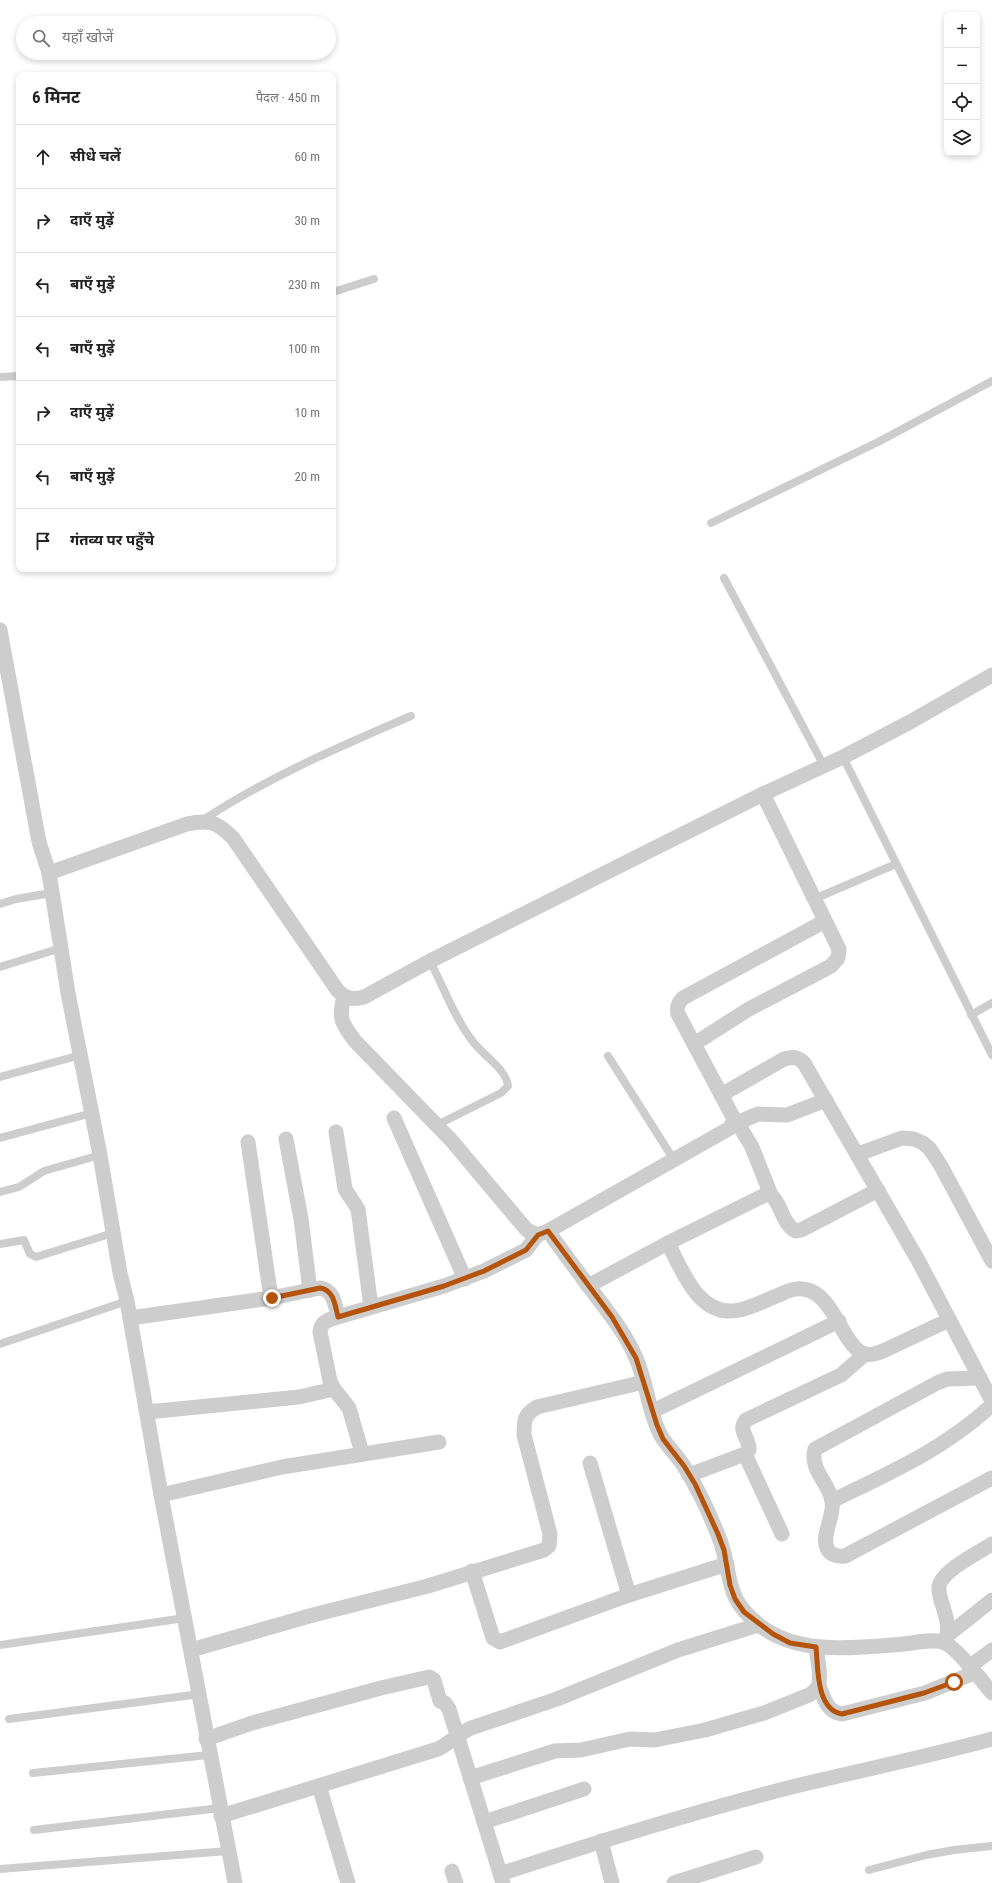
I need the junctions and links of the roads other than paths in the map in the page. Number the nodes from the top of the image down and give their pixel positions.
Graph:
1 (374, 278) dead end
2 (336, 291) edge
3 (16, 376) edge
4 (0, 377) edge
5 (992, 381) edge
6 (712, 523) dead end
7 (724, 578) dead end
8 (0, 630) edge
9 (992, 676) edge
10 (411, 716) dead end
11 (843, 757) junction
12 (824, 766) junction
13 (763, 794) junction
14 (202, 821) junction
15 (896, 864) junction
16 (49, 873) junction
17 (52, 893) junction
18 (814, 899) junction
19 (0, 904) edge
20 (824, 921) junction
21 (61, 948) junction
22 (430, 961) junction
23 (0, 967) edge
24 (344, 996) junction
25 (992, 1003) edge
26 (971, 1015) junction
27 (694, 1044) junction
28 (81, 1055) junction
29 (992, 1055) edge
30 (608, 1056) dead end
31 (0, 1077) edge
32 (721, 1095) junction
33 (826, 1100) junction
34 (92, 1113) junction
35 (394, 1118) dead end
36 (735, 1123) junction
37 (437, 1126) junction
38 (336, 1132) dead end
39 (0, 1138) edge
40 (286, 1140) dead end
41 (248, 1142) dead end
42 (858, 1154) junction
43 (100, 1156) junction
44 (674, 1160) junction
45 (878, 1190) junction
46 (0, 1192) edge
47 (771, 1195) junction
48 (113, 1233) junction
49 (543, 1233) junction
50 (668, 1243) junction
51 (0, 1244) edge
52 (992, 1261) edge
53 (465, 1279) junction
54 (588, 1286) junction
55 (310, 1290) junction
56 (272, 1298) junction
57 (127, 1301) junction
58 (371, 1307) junction
59 (338, 1317) junction
60 (130, 1318) junction
61 (949, 1320) junction
62 (838, 1321) junction
63 (0, 1344) edge
64 (865, 1354) junction
65 (980, 1378) junction
66 (644, 1382) junction
67 (334, 1390) junction
68 (992, 1401) edge
69 (992, 1405) edge
70 (653, 1411) junction
71 (147, 1412) junction
72 (440, 1442) dead end
73 (362, 1453) junction
74 (745, 1454) junction
75 (590, 1463) dead end
76 (689, 1475) junction
77 (992, 1478) edge
78 (161, 1495) junction
79 (832, 1501) junction
80 (782, 1534) dead end
81 (991, 1546) edge
82 (728, 1564) junction
83 (472, 1571) junction
84 (629, 1595) junction
85 (992, 1600) edge
86 (185, 1618) junction
87 (758, 1625) junction
88 (947, 1639) junction
89 (0, 1644) edge
90 (816, 1647) junction
91 (191, 1650) junction
92 (992, 1650) edge
93 (972, 1670) junction
94 (819, 1686) junction
95 (992, 1693) edge
96 (200, 1694) junction
97 (9, 1719) dead end
98 (457, 1735) junction
99 (992, 1738) edge
100 (206, 1739) junction
101 (209, 1755) junction
102 (33, 1773) dead end
103 (470, 1778) junction
104 (319, 1786) junction
105 (584, 1789) dead end
106 (220, 1812) junction
107 (484, 1822) junction
108 (34, 1830) dead end
109 (601, 1841) junction
110 (992, 1846) edge
111 (228, 1851) junction
112 (756, 1857) dead end
113 (0, 1869) edge
114 (869, 1870) dead end
115 (501, 1878) edge
116 (682, 1882) edge
117 (235, 1883) edge
118 (348, 1883) edge
119 (612, 1883) edge

1 - 2 lane
3 - 4 lane
5 - 6 lane
7 - 12 lane
8 - 16 street
9 - 11 street
10 - 14 lane
11 - 12 street
11 - 15 lane
12 - 13 street
13 - 18 street
13 - 22 street
14 - 16 street
14 - 24 street
15 - 18 lane
15 - 26 lane
16 - 17 street
17 - 19 lane
17 - 21 street
18 - 20 street
20 - 27 street
20 - 27 street
21 - 23 lane
21 - 28 street
22 - 24 street
22 - 37 lane
24 - 37 street
25 - 26 lane
26 - 29 lane
27 - 32 street
28 - 31 lane
28 - 34 street
30 - 44 lane
32 - 33 street
32 - 36 street
33 - 36 street
33 - 42 street
34 - 39 lane
34 - 43 street
35 - 53 street
36 - 44 street
36 - 47 street
37 - 49 street
38 - 58 street
40 - 55 street
41 - 56 street
42 - 45 street
42 - 52 street
43 - 46 lane
43 - 48 street
44 - 49 street
45 - 47 street
45 - 61 street
47 - 50 street
48 - 51 lane
48 - 57 street
49 - 53 street
49 - 54 street
50 - 54 street
50 - 62 street
53 - 58 street
54 - 66 street
55 - 56 street
55 - 59 street
56 - 60 street
57 - 60 street
57 - 63 lane
58 - 59 street
59 - 67 street
60 - 71 street
61 - 64 street
61 - 65 street
62 - 64 street
62 - 70 street
64 - 74 street
65 - 68 street
65 - 79 street
66 - 70 street
66 - 83 street
67 - 71 street
67 - 73 street
69 - 79 street
70 - 76 street
71 - 78 street
72 - 73 street
73 - 78 street
74 - 76 street
74 - 80 street
75 - 84 street
76 - 82 street
77 - 79 street
78 - 86 street
81 - 88 street
82 - 84 street
82 - 87 street
83 - 84 street
83 - 91 street
85 - 88 street
86 - 89 lane
86 - 91 street
87 - 90 street
87 - 98 street
88 - 90 street
88 - 93 street
90 - 94 street
91 - 96 street
92 - 93 street
93 - 94 street
93 - 95 street
94 - 103 street
96 - 97 lane
96 - 100 street
98 - 100 street
98 - 103 street
98 - 104 street
99 - 109 street
100 - 101 street
101 - 102 lane
101 - 106 street
103 - 107 street
104 - 106 street
104 - 118 street
105 - 107 street
106 - 108 lane
106 - 111 street
107 - 115 street
109 - 115 street
109 - 119 street
110 - 114 lane
111 - 113 lane
111 - 117 street
112 - 116 street

